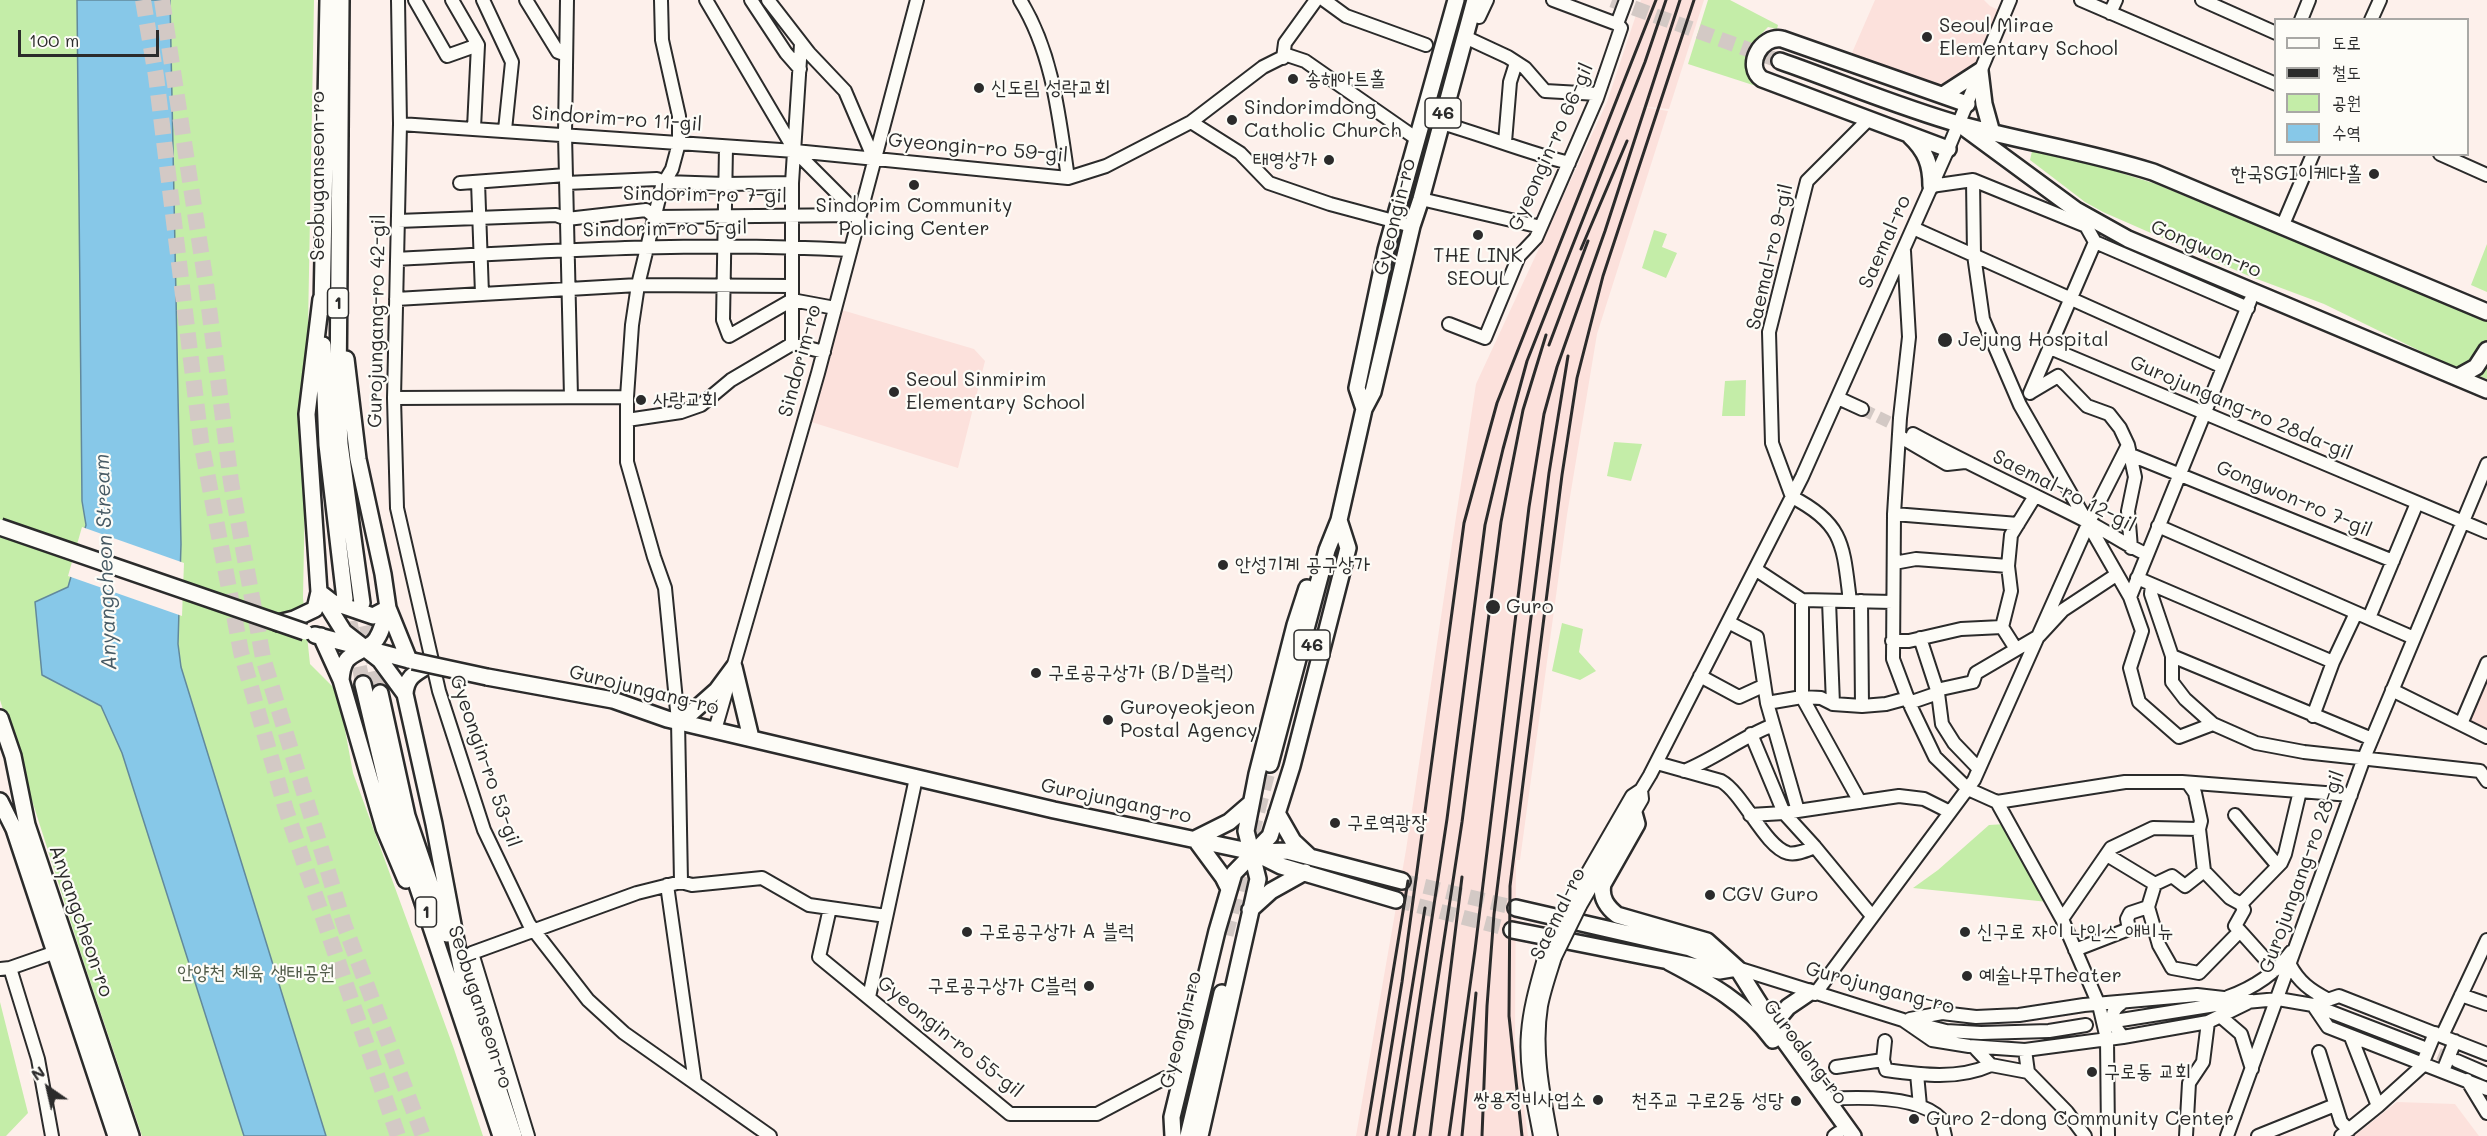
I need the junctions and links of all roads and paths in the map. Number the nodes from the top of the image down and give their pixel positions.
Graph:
1 (328, 0) edge
2 (341, 0) edge
3 (398, 0) edge
4 (415, 0) edge
5 (452, 0) edge
6 (483, 0) edge
7 (526, 0) edge
8 (567, 0) edge
9 (661, 0) edge
10 (706, 0) edge
11 (751, 0) edge
12 (768, 0) edge
13 (916, 0) edge
14 (1020, 0) edge
15 (1316, 0) edge
16 (1324, 0) edge
17 (1456, 0) edge
18 (1487, 0) edge
19 (1553, 0) edge
20 (1626, 0) edge
21 (2010, 0) edge
22 (2080, 0) edge
23 (2116, 0) edge
24 (2202, 0) edge
25 (2309, 0) edge
26 (2380, 0) edge
27 (1473, 7) edge
28 (2110, 13) junction
29 (2302, 18) edge
30 (2372, 18) edge
31 (1617, 24) junction
32 (2274, 32) edge
33 (1465, 37) junction
34 (801, 44) junction
35 (478, 45) junction
36 (1426, 45) dead end
37 (566, 55) junction
38 (1283, 58) junction
39 (1780, 61) tunnel mouth
40 (1516, 63) junction
41 (800, 69) junction
42 (1980, 71) junction
43 (2274, 83) edge
44 (1598, 94) junction
45 (1943, 95) junction
46 (1967, 104) junction
47 (1869, 119) junction
48 (1191, 122) junction
49 (1441, 123) junction
50 (400, 124) junction
51 (1959, 124) junction
52 (474, 128) junction
53 (505, 130) junction
54 (1906, 132) junction
55 (1992, 133) junction
56 (565, 134) junction
57 (1417, 139) junction
58 (1504, 142) junction
59 (679, 143) junction
60 (726, 147) junction
61 (1948, 149) junction
62 (795, 151) junction
63 (2312, 156) edge
64 (2444, 156) edge
65 (874, 159) junction
66 (1569, 163) junction
67 (2487, 175) edge
68 (1068, 178) junction
69 (566, 179) junction
70 (1973, 180) junction
71 (478, 182) junction
72 (664, 182) junction
73 (460, 183) dead end
74 (792, 183) junction
75 (725, 184) junction
76 (1931, 186) junction
77 (1421, 199) junction
78 (859, 215) junction
79 (725, 216) junction
80 (792, 216) junction
81 (655, 217) junction
82 (480, 218) junction
83 (567, 219) junction
84 (398, 221) junction
85 (1396, 223) junction
86 (1412, 226) junction
87 (2282, 226) junction
88 (1541, 227) junction
89 (1913, 228) junction
90 (2095, 242) junction
91 (792, 246) junction
92 (724, 248) junction
93 (647, 249) junction
94 (1904, 249) junction
95 (567, 250) junction
96 (850, 250) junction
97 (481, 254) junction
98 (1974, 255) junction
99 (397, 259) junction
100 (638, 285) junction
101 (792, 286) junction
102 (724, 287) junction
103 (568, 289) junction
104 (2254, 292) junction
105 (482, 294) junction
106 (338, 295) junction
107 (321, 299) junction
108 (396, 299) junction
109 (792, 300) junction
110 (2070, 300) junction
111 (835, 308) junction
112 (2248, 308) junction
113 (2485, 314) edge
114 (1449, 324) dead end
115 (792, 344) junction
116 (2050, 348) junction
117 (2487, 350) edge
118 (824, 352) junction
119 (2223, 367) junction
120 (2458, 377) junction
121 (2487, 390) edge
122 (2031, 392) junction
123 (571, 397) junction
124 (627, 397) junction
125 (394, 398) junction
126 (1838, 398) junction
127 (2020, 405) junction
128 (1364, 409) junction
129 (1862, 409) tunnel mouth
130 (2204, 414) junction
131 (1900, 418) junction
132 (627, 420) junction
133 (1913, 434) tunnel mouth
134 (1899, 436) junction
135 (2130, 450) junction
136 (1965, 462) junction
137 (2487, 464) edge
138 (2180, 473) junction
139 (2035, 496) junction
140 (1792, 497) junction
141 (2417, 503) junction
142 (1894, 514) junction
143 (1339, 520) junction
144 (2462, 521) junction
145 (2089, 522) junction
146 (2018, 524) junction
147 (2158, 526) junction
148 (1, 529) edge
149 (2487, 532) edge
150 (2131, 548) junction
151 (2146, 554) junction
152 (2393, 561) junction
153 (1894, 563) junction
154 (2008, 566) junction
155 (1755, 569) junction
156 (2116, 575) junction
157 (2137, 578) junction
158 (2152, 585) junction
159 (319, 592) junction
160 (2130, 597) junction
161 (345, 599) tunnel mouth
162 (1802, 600) junction
163 (1829, 601) junction
164 (1856, 601) junction
165 (1893, 602) junction
166 (362, 603) tunnel mouth
167 (388, 608) junction
168 (2356, 613) junction
169 (2369, 618) junction
170 (1728, 622) junction
171 (278, 623) junction
172 (2002, 627) junction
173 (321, 636) junction
174 (2039, 636) junction
175 (1920, 638) junction
176 (2414, 638) junction
177 (426, 640) joint
178 (1892, 641) junction
179 (363, 648) junction
180 (2016, 649) junction
181 (2172, 656) junction
182 (411, 661) junction
183 (2333, 662) junction
184 (2487, 663) edge
185 (429, 665) junction
186 (734, 667) junction
187 (1700, 676) junction
188 (341, 680) junction
189 (363, 684) tunnel mouth
190 (1763, 686) junction
191 (2392, 690) junction
192 (380, 693) tunnel mouth
193 (1938, 693) junction
194 (405, 694) junction
195 (1802, 697) junction
196 (1909, 700) junction
197 (1767, 703) junction
198 (1833, 704) junction
199 (1862, 706) junction
200 (2313, 716) junction
201 (0, 718) edge
202 (680, 722) junction
203 (2213, 724) junction
204 (2461, 724) junction
205 (1773, 725) junction
206 (715, 730) junction
207 (1751, 734) junction
208 (2487, 737) edge
209 (750, 738) junction
210 (2372, 740) junction
211 (0, 750) edge
212 (2364, 758) junction
213 (1657, 763) junction
214 (1274, 766) tunnel mouth
215 (1979, 769) junction
216 (1684, 771) junction
217 (916, 778) junction
218 (2486, 778) edge
219 (2188, 783) junction
220 (0, 789) edge
221 (1968, 789) junction
222 (1641, 790) junction
223 (2300, 791) junction
224 (2351, 795) junction
225 (0, 801) edge
226 (1860, 802) junction
227 (1997, 802) junction
228 (1251, 803) junction
229 (1797, 811) junction
230 (1950, 812) junction
231 (1277, 813) junction
232 (1634, 813) junction
233 (1784, 813) junction
234 (1750, 815) junction
235 (2235, 815) dead end
236 (20, 827) junction
237 (2199, 829) junction
238 (1195, 839) junction
239 (1815, 847) junction
240 (1252, 852) junction
241 (2107, 855) junction
242 (1309, 856) junction
243 (2278, 866) junction
244 (2204, 871) junction
245 (1305, 872) junction
246 (1402, 881) tunnel mouth
247 (681, 882) junction
248 (2155, 884) junction
249 (667, 885) junction
250 (1229, 889) junction
251 (1396, 900) tunnel mouth
252 (2241, 904) junction
253 (1575, 906) junction
254 (2148, 907) junction
255 (830, 908) junction
256 (1516, 908) tunnel mouth
257 (1250, 909) junction
258 (886, 916) junction
259 (1872, 916) junction
260 (2062, 920) junction
261 (534, 930) junction
262 (1512, 930) tunnel mouth
263 (2240, 931) junction
264 (2487, 940) edge
265 (2296, 947) junction
266 (2075, 950) junction
267 (53, 953) junction
268 (1550, 956) junction
269 (1669, 962) junction
270 (2290, 965) junction
271 (1737, 968) junction
272 (5, 969) edge
273 (2275, 970) junction
274 (2199, 973) junction
275 (459, 989) junction
276 (1813, 993) junction
277 (2197, 995) junction
278 (2461, 995) junction
279 (869, 997) junction
280 (2224, 998) junction
281 (2278, 999) junction
282 (2327, 999) junction
283 (2251, 1001) junction
284 (2122, 1003) junction
285 (2487, 1004) edge
286 (2084, 1005) junction
287 (2098, 1005) junction
288 (2313, 1005) junction
289 (2220, 1016) junction
290 (1903, 1020) junction
291 (2121, 1020) dead end
292 (1767, 1021) junction
293 (2208, 1022) junction
294 (2086, 1025) dead end
295 (2438, 1034) junction
296 (2123, 1037) junction
297 (2351, 1037) junction
298 (2107, 1039) junction
299 (1885, 1041) dead end
300 (2455, 1041) junction
301 (2084, 1042) junction
302 (1974, 1047) junction
303 (2422, 1047) tunnel mouth
304 (2025, 1050) junction
305 (2319, 1052) dead end
306 (2487, 1054) edge
307 (1882, 1060) junction
308 (2457, 1061) tunnel mouth
309 (2423, 1064) junction
310 (1991, 1065) junction
311 (1836, 1067) dead end
312 (2252, 1069) junction
313 (2443, 1071) junction
314 (2028, 1072) junction
315 (1917, 1074) junction
316 (2487, 1074) edge
317 (2467, 1080) junction
318 (1180, 1082) junction
319 (694, 1083) junction
320 (2487, 1089) edge
321 (1826, 1099) junction
322 (2335, 1105) junction
323 (1920, 1106) junction
324 (2378, 1106) junction
325 (2487, 1113) edge
326 (2345, 1133) edge
327 (1841, 1135) edge
328 (52, 1136) edge
329 (116, 1136) edge
330 (131, 1136) edge
331 (501, 1136) edge
332 (514, 1136) edge
333 (528, 1136) edge
334 (770, 1136) edge
335 (1175, 1136) edge
336 (1188, 1136) edge
337 (1200, 1136) edge
338 (1540, 1136) edge
339 (1551, 1136) edge
340 (1945, 1136) edge
341 (2085, 1136) edge
342 (2108, 1136) edge
343 (2186, 1136) edge
344 (2228, 1136) edge
345 (2258, 1136) edge

1 - 107 main road, Seobuganseon-ro / 1
2 - 106 main road, Seobuganseon-ro / 1
3 - 50 street, Gurojungang-ro 42-gil
4 - 35 street
5 - 35 street
6 - 53 street, Sindorim-ro 11-gil
7 - 37 street
8 - 37 street
9 - 59 street
10 - 62 street
11 - 41 street
12 - 34 street
13 - 65 street, Sindorim-ro
14 - 68 street
15 - 38 street
16 - 36 street
17 - 57 main road, Gyeongin-ro / 46
18 - 27 street
19 - 31 street
20 - 31 street, Gyeongin-ro 66-gil
21 - 42 street, Saemal-ro
22 - 28 street
23 - 28 street
24 - 32 street
25 - 29 street
26 - 30 street
27 - 33 main road, Gyeongin-ro / 46
28 - 43 street
31 - 44 street, Gyeongin-ro 66-gil
33 - 40 street
33 - 49 main road, Gyeongin-ro / 46
34 - 41 street
34 - 65 street
35 - 52 street
37 - 56 street
38 - 48 street
38 - 57 street, Gyeongin-ro
39 - 51 main road, Gongwon-ro
40 - 44 street
40 - 58 street
41 - 62 street
42 - 45 main road
42 - 46 street, Saemal-ro
42 - 55 main road
44 - 66 street, Gyeongin-ro 66-gil
45 - 46 main road
45 - 47 main road
46 - 51 street, Saemal-ro
47 - 54 main road
47 - 140 street, Saemal-ro 9-gil
48 - 68 street, Gyeongin-ro 59-gil
48 - 85 street
49 - 58 street
49 - 77 main road, Gyeongin-ro / 46
50 - 52 street, Sindorim-ro 11-gil
50 - 84 street, Gurojungang-ro 42-gil
51 - 55 main road, Gongwon-ro
51 - 61 street, Saemal-ro
51 - 104 main road, Gongwon-ro
52 - 53 street, Sindorim-ro 11-gil
53 - 56 street, Sindorim-ro 11-gil
54 - 61 main road
54 - 76 main road
55 - 87 main road, Gongwon-ro
56 - 59 street, Sindorim-ro 11-gil
56 - 69 street
57 - 85 main road, Gyeongin-ro / 46
58 - 66 street
59 - 60 street, Sindorim-ro 11-gil
59 - 72 street
60 - 62 street, Sindorim-ro 11-gil
60 - 75 street, Sindorim-ro 11-gil
61 - 76 street, Saemal-ro
62 - 65 street, Sindorim-ro 11-gil
62 - 74 street
62 - 78 street
63 - 87 street
64 - 67 street
65 - 68 street, Gyeongin-ro 59-gil
65 - 78 street, Sindorim-ro
66 - 88 street, Gyeongin-ro 66-gil
69 - 71 street
69 - 72 street
69 - 83 street
70 - 76 street
70 - 90 street, Gongwon-ro
70 - 98 street
71 - 73 street
71 - 82 street
72 - 75 street
72 - 81 street
74 - 75 street
74 - 80 street
75 - 79 street, Sindorim-ro 11-gil
76 - 89 street, Saemal-ro
77 - 86 main road, Gyeongin-ro / 46
77 - 88 street
78 - 80 street, Sindorim-ro 7-gil
78 - 96 street, Sindorim-ro
79 - 80 street, Sindorim-ro 7-gil
79 - 81 street, Sindorim-ro 7-gil
79 - 92 street, Sindorim-ro 11-gil
80 - 91 street
81 - 83 street, Sindorim-ro 7-gil
81 - 93 street
82 - 83 street, Sindorim-ro 7-gil
82 - 84 street, Sindorim-ro 7-gil
82 - 97 street
83 - 95 street
84 - 99 street, Gurojungang-ro 42-gil
85 - 86 street
85 - 128 main road, Gyeongin-ro / 46
86 - 128 main road, Gyeongin-ro / 46
87 - 113 main road, Gongwon-ro
88 - 114 street, Gyeongin-ro 66-gil
89 - 94 street, Saemal-ro
89 - 98 street
90 - 110 street
90 - 112 street, Gongwon-ro
91 - 92 street, Sindorim-ro 5-gil
91 - 96 street, Sindorim-ro 5-gil
91 - 101 street
92 - 93 street, Sindorim-ro 5-gil
92 - 102 street, Sindorim-ro 11-gil
93 - 95 street, Sindorim-ro 5-gil
93 - 100 street
94 - 126 street, Saemal-ro
94 - 131 street
95 - 97 street, Sindorim-ro 5-gil
95 - 103 street
96 - 111 street, Sindorim-ro
97 - 99 street, Sindorim-ro 5-gil
97 - 105 street
98 - 110 street
98 - 127 street
99 - 108 street, Gurojungang-ro 42-gil
100 - 102 street
100 - 103 street
100 - 124 street
101 - 102 street
101 - 109 street
102 - 109 street, Sindorim-ro 11-gil
103 - 105 street
103 - 123 street
104 - 112 street
104 - 120 main road, Gongwon-ro
105 - 108 street
106 - 166 main road, Seobuganseon-ro / 1
106 - 167 main road
107 - 159 main road
107 - 161 main road, Seobuganseon-ro / 1
108 - 125 street, Gurojungang-ro 42-gil
109 - 111 street
109 - 115 street
110 - 116 street
110 - 119 street
111 - 118 street, Sindorim-ro
112 - 119 street
115 - 118 street
115 - 132 street
116 - 122 street
116 - 130 street, Gurojungang-ro 28da-gil
117 - 120 main road
118 - 186 street, Sindorim-ro
119 - 130 street
120 - 121 main road, Gongwon-ro
122 - 127 street
122 - 135 street
123 - 124 street
123 - 125 street
124 - 132 street
125 - 177 street, Gurojungang-ro 42-gil
126 - 129 street
126 - 140 street, Saemal-ro
127 - 145 street
128 - 143 main road, Gyeongin-ro / 46
130 - 138 street
130 - 141 street, Gurojungang-ro 28da-gil
131 - 134 street
131 - 136 street, Saemal-ro 12-gil
132 - 202 street
133 - 136 street, Saemal-ro 12-gil
134 - 136 street, Saemal-ro 12-gil
134 - 142 street
135 - 138 street, Gongwon-ro 7-gil
135 - 145 street
135 - 150 street
136 - 139 street, Saemal-ro 12-gil
137 - 144 street, Gurojungang-ro 28-gil
138 - 147 street
138 - 152 street, Gongwon-ro 7-gil
139 - 145 street, Saemal-ro 12-gil
139 - 146 street
140 - 155 street, Saemal-ro
140 - 164 street
141 - 144 street, Gurojungang-ro 28da-gil
141 - 152 street
142 - 146 street
142 - 153 street
143 - 214 main road, Gyeongin-ro / 46
143 - 228 main road
143 - 231 main road, 46
144 - 149 street, Gurojungang-ro 28da-gil
144 - 176 street, Gurojungang-ro 28-gil
145 - 150 street, Saemal-ro 12-gil
145 - 156 street
145 - 174 street
146 - 154 street
147 - 151 street
147 - 168 street
148 - 171 main road, Gurojungang-ro, bridge
150 - 151 street, Saemal-ro 12-gil
151 - 157 street
152 - 169 street
153 - 154 street
153 - 165 street
154 - 172 street
155 - 162 street
155 - 170 street, Saemal-ro
156 - 160 street
156 - 174 street
157 - 158 street
157 - 160 street
158 - 181 street, Gurojungang-ro 28-gil
158 - 183 street
159 - 167 main road
159 - 171 main road
159 - 179 main road
160 - 203 street
162 - 163 street
162 - 195 street
163 - 164 street
163 - 198 street
164 - 165 street
164 - 199 street
165 - 178 street
167 - 179 main road
167 - 182 main road
168 - 169 street
168 - 183 street
169 - 176 street
170 - 187 street, Saemal-ro
170 - 190 street
171 - 173 main road, Gurojungang-ro, bridge
172 - 175 street
172 - 180 street
173 - 179 main road, Gurojungang-ro
173 - 188 main road
174 - 180 street
174 - 215 street
175 - 178 street
175 - 193 street
176 - 191 street, Gurojungang-ro 28-gil
177 - 261 street, Gyeongin-ro 53-gil
178 - 196 street
179 - 182 main road, Gurojungang-ro
179 - 188 main road
179 - 194 main road
180 - 193 street
181 - 200 street
181 - 203 street, Gurojungang-ro 28-gil
182 - 185 main road, Gurojungang-ro, bridge
183 - 200 street
184 - 204 street
185 - 194 main road
185 - 202 main road, Gurojungang-ro, bridge
186 - 202 main road
186 - 206 street, Sindorim-ro
186 - 209 main road
187 - 190 street
187 - 213 street, Saemal-ro
188 - 194 main road
188 - 275 main road
189 - 275 main road, Seobuganseon-ro / 1
190 - 197 street
191 - 204 street
191 - 210 street, Gurojungang-ro 28-gil
192 - 275 main road, Seobuganseon-ro / 1
193 - 196 street
193 - 215 street
194 - 275 main road
195 - 197 street
195 - 198 street
195 - 226 street
196 - 199 street
196 - 221 street
197 - 205 street
198 - 199 street
200 - 210 street
201 - 236 main road, Anyangcheon-ro
202 - 206 main road, Gurojungang-ro
202 - 247 street
203 - 212 street, Gurojungang-ro 28-gil
204 - 208 street
205 - 207 street
205 - 229 street
206 - 209 main road, Gurojungang-ro
207 - 216 street
207 - 233 street
209 - 217 main road, Gurojungang-ro
210 - 212 street, Gurojungang-ro 28-gil
211 - 236 main road
212 - 218 street
212 - 224 street, Gurojungang-ro 28-gil
213 - 216 street
213 - 222 street, Saemal-ro
215 - 221 street
216 - 234 street
217 - 238 main road, Gurojungang-ro
217 - 258 street
219 - 223 street
219 - 227 street
219 - 237 street
220 - 236 main road
221 - 227 street
221 - 230 street
222 - 232 street, Saemal-ro
222 - 253 street, Saemal-ro
223 - 224 street
223 - 243 street
224 - 265 street, Gurojungang-ro 28-gil
225 - 236 main road, Anyangcheon-ro
226 - 229 street
226 - 230 street
227 - 260 street
228 - 238 main road
228 - 240 main road
229 - 233 street
230 - 259 street
231 - 240 main road
231 - 242 main road
232 - 253 street, Saemal-ro
232 - 271 main road, Gurodong-ro
233 - 234 street
233 - 239 street
234 - 239 street
235 - 243 street
236 - 267 main road, Anyangcheon-ro
236 - 330 main road, Anyangcheon-ro
237 - 241 street
237 - 244 street
238 - 240 main road, Gurojungang-ro
238 - 250 main road
239 - 259 street
240 - 242 main road, Gurojungang-ro
240 - 245 main road, Gurojungang-ro
240 - 250 main road
240 - 257 main road
241 - 248 street
241 - 260 street
242 - 246 main road, Gurojungang-ro
243 - 252 street
244 - 248 street
244 - 252 street
245 - 251 main road, Gurojungang-ro
245 - 257 main road
247 - 249 street
247 - 255 street
248 - 254 street
249 - 261 street
249 - 319 street
250 - 318 main road
252 - 263 street
253 - 268 street, Saemal-ro, bridge
253 - 268 street, Saemal-ro, bridge
254 - 266 street
254 - 274 street
255 - 258 street
255 - 279 street, Gyeongin-ro 55-gil
256 - 271 main road, Gurojungang-ro, bridge
257 - 337 main road
258 - 279 street
259 - 276 street
260 - 266 street
261 - 319 street, Gyeongin-ro 53-gil
261 - 333 street
262 - 269 main road, Gurojungang-ro, bridge
263 - 273 street, Gurojungang-ro 28-gil
263 - 274 street
264 - 278 street
265 - 270 street, Gurojungang-ro 28-gil
265 - 273 street
266 - 287 street
267 - 272 street
267 - 329 main road, Anyangcheon-ro
268 - 338 street
268 - 339 street, Saemal-ro
269 - 271 main road, Gurojungang-ro
269 - 292 main road, Gurodong-ro
270 - 281 street, Gurojungang-ro 28-gil
270 - 282 street
271 - 276 street, Gurojungang-ro
271 - 292 main road, Gurodong-ro
272 - 328 street
273 - 280 street
274 - 277 street
275 - 331 main road, Seobuganseon-ro / 1
275 - 332 main road, Seobuganseon-ro / 1
276 - 290 street, Gurojungang-ro
276 - 292 main road
277 - 280 street
277 - 284 street
278 - 285 street
278 - 295 street
279 - 318 street, Gyeongin-ro 55-gil
280 - 283 street
281 - 283 street
281 - 288 street
281 - 312 street, Gurojungang-ro 28-gil
282 - 288 street
282 - 295 street
283 - 289 street
283 - 291 street
284 - 287 street
284 - 296 street
286 - 287 street
286 - 290 street
286 - 301 street
287 - 298 street
288 - 297 street
288 - 303 street
289 - 293 street
289 - 312 street
290 - 294 street, Gurojungang-ro
290 - 302 street
292 - 321 main road, Gurodong-ro
292 - 327 main road, Gurodong-ro
293 - 296 street
293 - 343 street
295 - 300 street
295 - 309 street
296 - 298 street
297 - 309 street
297 - 324 street
298 - 301 street
298 - 342 street
299 - 307 street
300 - 306 street
300 - 313 street
301 - 304 street
302 - 304 street
302 - 310 street
304 - 314 street
305 - 322 street
307 - 311 street
307 - 315 street
308 - 316 street
309 - 313 street
309 - 324 street
310 - 314 street
310 - 315 street
312 - 344 street, Gurojungang-ro 28-gil
313 - 317 street
314 - 341 street
315 - 323 street
317 - 320 street
317 - 325 street
318 - 335 main road
319 - 334 street, Gyeongin-ro 53-gil
321 - 323 street
321 - 327 main road, Gurodong-ro
322 - 326 street
322 - 345 street
323 - 340 street
324 - 326 street
335 - 336 main road, Gyeongin-ro

